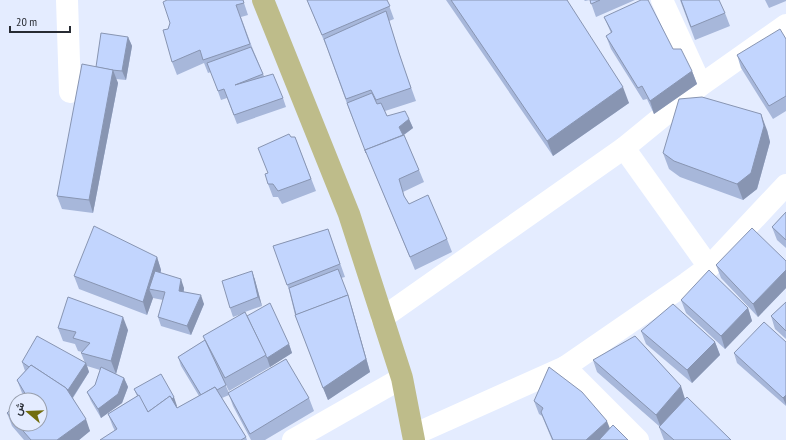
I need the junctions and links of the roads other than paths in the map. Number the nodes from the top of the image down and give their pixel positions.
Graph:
1 (67, 0) edge
2 (263, 0) edge
3 (662, 0) edge
4 (786, 25) edge
5 (701, 85) junction
6 (70, 92) dead end
7 (624, 148) junction
8 (786, 185) edge
9 (709, 266) junction
10 (382, 318) junction
11 (565, 367) junction
12 (402, 378) junction
13 (413, 437) edge
14 (293, 440) edge
15 (638, 440) edge

1 - 6 street
2 - 10 main road
3 - 5 street
4 - 5 street
5 - 7 street
7 - 9 street
7 - 10 street
8 - 9 street
9 - 11 street
10 - 12 main road
11 - 13 street
11 - 15 street
12 - 13 main road
12 - 14 street

